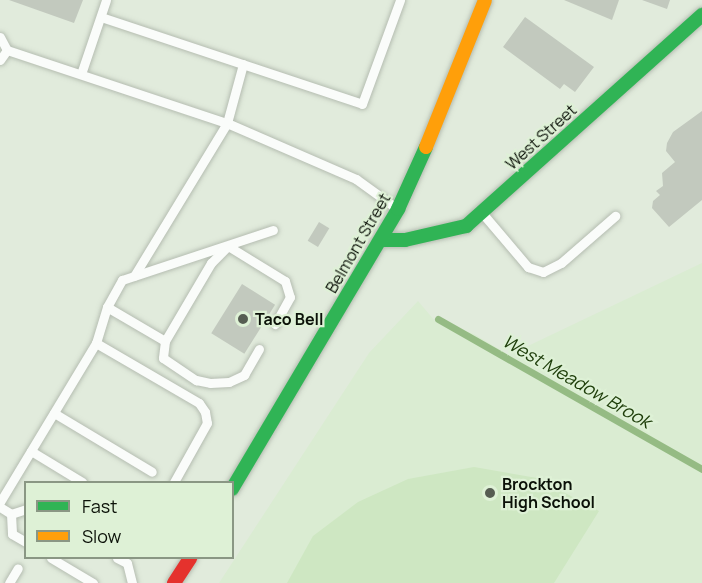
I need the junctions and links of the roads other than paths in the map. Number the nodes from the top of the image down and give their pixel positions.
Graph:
1 (106, 0) edge
2 (400, 0) edge
3 (485, 0) edge
4 (702, 15) edge
5 (101, 17) junction
6 (0, 37) edge
7 (7, 50) junction
8 (0, 60) edge
9 (243, 64) junction
10 (81, 74) junction
11 (227, 123) junction
12 (398, 209) junction
13 (482, 213) junction
14 (615, 216) dead end
15 (273, 230) dead end
16 (382, 240) junction
17 (228, 246) junction
18 (134, 276) junction
19 (107, 308) junction
20 (275, 324) dead end
21 (165, 341) junction
22 (96, 342) junction
23 (260, 349) dead end
24 (54, 413) junction
25 (31, 451) junction
26 (152, 472) dead end
27 (79, 481) edge
28 (175, 481) edge
29 (234, 486) edge
30 (0, 504) edge
31 (24, 510) edge
32 (11, 514) junction
33 (24, 541) edge
34 (53, 559) edge
35 (119, 559) edge
36 (189, 559) edge
37 (18, 568) dead end
38 (9, 583) edge
39 (93, 583) edge
40 (132, 583) edge
41 (174, 583) edge

1 - 5 lane
2 - 9 lane
3 - 12 main road, Belmont Street
4 - 13 main road, West Street
5 - 9 lane
5 - 10 lane
6 - 7 lane
7 - 8 lane
7 - 10 lane
9 - 11 lane
10 - 11 lane
11 - 12 lane
11 - 18 lane
12 - 16 main road, Belmont Street
13 - 14 lane
13 - 16 main road, West Street
15 - 17 lane
16 - 29 main road, Belmont Street
17 - 18 lane
17 - 20 lane
17 - 21 lane
18 - 19 lane
19 - 21 lane
19 - 22 lane
21 - 23 lane
22 - 24 lane
22 - 28 lane
24 - 25 lane
24 - 26 lane
25 - 27 lane
25 - 30 lane
30 - 32 lane
31 - 32 lane
32 - 33 lane
34 - 39 lane
35 - 40 lane
36 - 41 main road
37 - 38 lane

